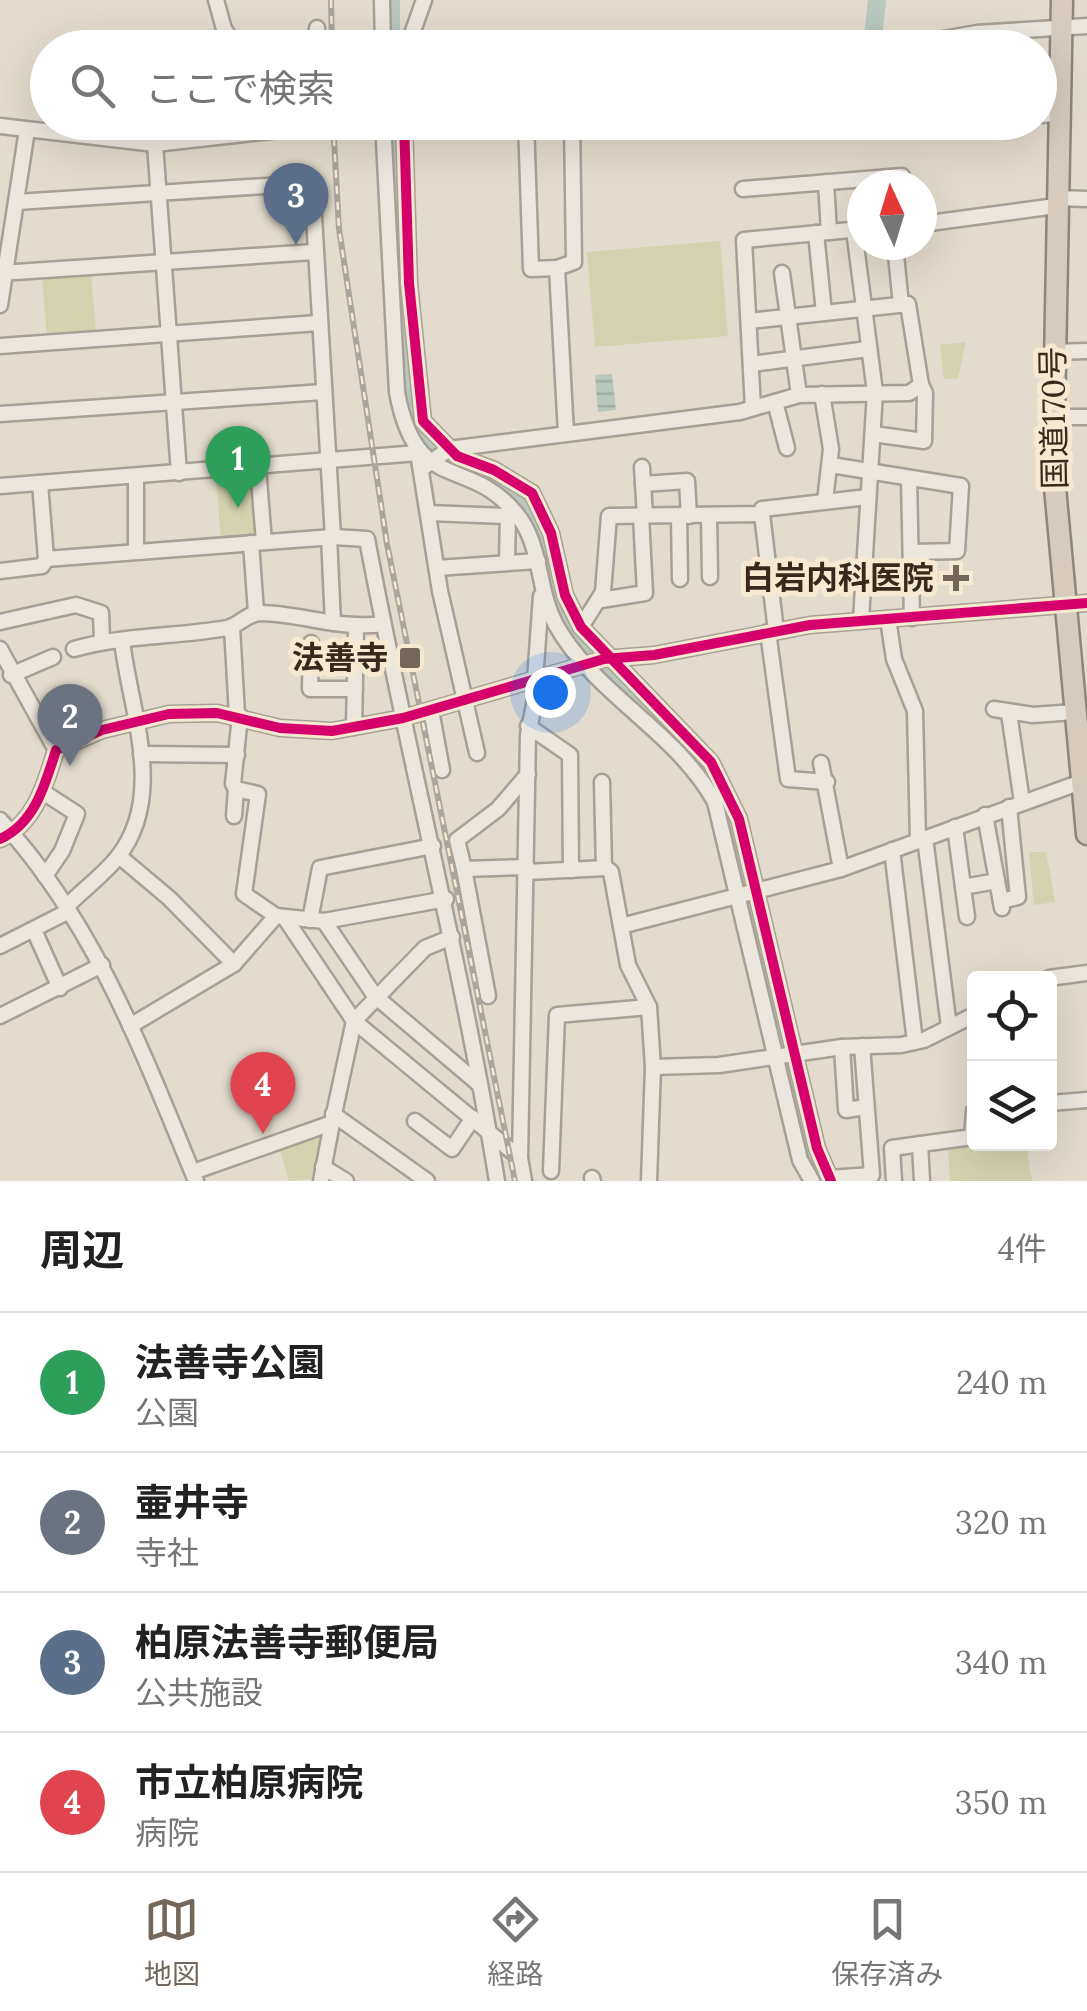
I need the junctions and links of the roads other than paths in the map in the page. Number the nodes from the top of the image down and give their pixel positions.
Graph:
1 (216, 0) edge
2 (382, 0) edge
3 (424, 0) edge
4 (1062, 0) edge
5 (1087, 26) edge
6 (1062, 29) junction
7 (225, 30) edge
8 (382, 30) edge
9 (413, 30) edge
10 (1041, 30) edge
11 (1057, 58) edge
12 (0, 126) edge
13 (27, 130) junction
14 (30, 130) edge
15 (118, 140) edge
16 (177, 140) edge
17 (384, 140) edge
18 (404, 140) edge
19 (527, 140) edge
20 (572, 140) edge
21 (1052, 140) edge
22 (155, 144) junction
23 (847, 180) edge
24 (826, 182) junction
25 (743, 189) dead end
26 (160, 194) junction
27 (1087, 198) edge
28 (17, 202) junction
29 (1056, 202) junction
30 (937, 222) edge
31 (847, 231) edge
32 (823, 233) junction
33 (314, 252) junction
34 (860, 260) edge
35 (897, 260) edge
36 (163, 264) junction
37 (557, 268) junction
38 (782, 273) dead end
39 (2, 274) edge
40 (0, 304) edge
41 (902, 305) junction
42 (862, 309) junction
43 (824, 313) junction
44 (786, 317) junction
45 (749, 321) junction
46 (318, 322) junction
47 (168, 334) junction
48 (0, 346) edge
49 (868, 349) junction
50 (1052, 352) junction
51 (1087, 352) edge
52 (791, 358) junction
53 (751, 364) junction
54 (921, 385) junction
55 (323, 392) junction
56 (875, 392) junction
57 (799, 394) junction
58 (822, 394) junction
59 (775, 402) junction
60 (173, 403) junction
61 (753, 408) junction
62 (0, 414) edge
63 (1052, 417) junction
64 (1087, 418) edge
65 (566, 434) junction
66 (873, 434) junction
67 (787, 448) dead end
68 (449, 450) junction
69 (424, 457) junction
70 (328, 462) junction
71 (831, 465) junction
72 (258, 467) junction
73 (642, 467) dead end
74 (871, 471) junction
75 (179, 473) junction
76 (136, 476) junction
77 (910, 479) junction
78 (40, 482) junction
79 (643, 484) junction
80 (0, 486) edge
81 (868, 497) junction
82 (826, 501) junction
83 (508, 511) junction
84 (430, 513) junction
85 (762, 514) junction
86 (643, 516) junction
87 (684, 516) junction
88 (709, 516) junction
89 (331, 537) junction
90 (258, 542) junction
91 (136, 551) junction
92 (912, 552) junction
93 (46, 559) junction
94 (538, 561) junction
95 (507, 563) junction
96 (436, 568) junction
97 (0, 571) edge
98 (710, 577) dead end
99 (680, 579) dead end
100 (541, 584) junction
101 (601, 600) junction
102 (1087, 603) edge
103 (1064, 608) junction
104 (256, 612) junction
105 (912, 618) junction
106 (888, 619) junction
107 (862, 620) junction
108 (0, 622) edge
109 (333, 623) junction
110 (383, 624) junction
111 (232, 627) junction
112 (582, 627) junction
113 (356, 628) junction
114 (772, 632) junction
115 (102, 641) junction
116 (122, 641) junction
117 (311, 644) dead end
118 (74, 648) dead end
119 (0, 649) edge
120 (53, 657) dead end
121 (596, 662) junction
122 (11, 675) junction
123 (537, 680) junction
124 (355, 688) junction
125 (463, 701) junction
126 (431, 710) junction
127 (238, 716) junction
128 (403, 718) junction
129 (137, 720) junction
130 (1079, 724) edge
131 (528, 726) junction
132 (354, 728) junction
133 (56, 750) junction
134 (477, 753) dead end
135 (141, 754) junction
136 (236, 755) junction
137 (820, 763) dead end
138 (442, 770) dead end
139 (528, 774) junction
140 (602, 782) dead end
141 (827, 782) junction
142 (1081, 782) junction
143 (236, 789) junction
144 (43, 792) junction
145 (1015, 804) junction
146 (986, 815) junction
147 (234, 816) dead end
148 (0, 820) edge
149 (955, 827) junction
150 (1087, 834) edge
151 (6, 836) edge
152 (922, 839) junction
153 (432, 846) junction
154 (892, 850) junction
155 (119, 856) junction
156 (604, 868) junction
157 (527, 869) junction
158 (841, 869) junction
159 (464, 870) junction
160 (570, 870) junction
161 (44, 876) junction
162 (997, 882) junction
163 (963, 887) junction
164 (748, 896) junction
165 (446, 899) junction
166 (68, 908) junction
167 (280, 917) junction
168 (967, 917) dead end
169 (317, 920) junction
170 (621, 926) junction
171 (34, 930) junction
172 (452, 937) junction
173 (0, 946) edge
174 (234, 964) junction
175 (102, 965) junction
176 (1087, 972) edge
177 (1057, 977) edge
178 (60, 988) junction
179 (375, 996) junction
180 (488, 996) dead end
181 (650, 1007) junction
182 (0, 1016) edge
183 (967, 1018) edge
184 (354, 1021) junction
185 (130, 1026) junction
186 (949, 1027) junction
187 (915, 1042) junction
188 (862, 1046) junction
189 (842, 1047) junction
190 (787, 1057) junction
191 (653, 1067) junction
192 (480, 1085) junction
193 (1087, 1100) edge
194 (1057, 1102) edge
195 (866, 1106) junction
196 (332, 1118) junction
197 (473, 1118) junction
198 (415, 1121) dead end
199 (489, 1132) junction
200 (967, 1138) edge
201 (920, 1144) junction
202 (520, 1158) junction
203 (552, 1171) dead end
204 (322, 1174) edge
205 (194, 1176) edge
206 (807, 1178) edge
207 (830, 1179) edge
208 (346, 1181) edge
209 (427, 1181) edge
210 (497, 1181) edge
211 (524, 1181) edge
212 (649, 1181) edge
213 (894, 1181) edge
214 (922, 1181) edge

1 - 7 street
2 - 8 street
3 - 9 street
4 - 6 highway, 国道170号
5 - 6 street
6 - 10 street
6 - 11 highway, 国道170号
12 - 13 street
13 - 14 street
13 - 28 street
15 - 22 street
16 - 22 street
17 - 69 street
18 - 68 street
19 - 37 street
20 - 37 street
21 - 29 highway, 国道170号
22 - 26 street
23 - 24 street
24 - 25 street
24 - 32 street
26 - 28 street
26 - 33 street
26 - 36 street
27 - 29 street
28 - 39 street
29 - 30 street
29 - 50 highway, 国道170号
31 - 32 street
32 - 43 street
32 - 45 street
33 - 36 street
33 - 46 street
34 - 42 street
35 - 41 street
36 - 39 street
36 - 47 street
37 - 65 street
38 - 44 street
39 - 40 street
41 - 42 street
41 - 54 street
42 - 43 street
42 - 49 street
43 - 44 street
44 - 45 street
44 - 52 street
45 - 53 street
46 - 47 street
46 - 55 street
47 - 48 street
47 - 60 street
49 - 52 street
49 - 56 street
50 - 51 street
50 - 63 highway, 国道170号
52 - 53 street
52 - 57 street
53 - 61 street
54 - 56 street
54 - 66 street
55 - 60 street
55 - 70 street
56 - 58 street
56 - 66 street
57 - 58 street
57 - 59 street
58 - 71 street
59 - 61 street
59 - 67 street
60 - 62 street
60 - 75 street
61 - 65 street
63 - 64 street
63 - 103 highway, 国道170号
65 - 68 street
66 - 74 street
68 - 69 street
68 - 112 street
69 - 70 street
69 - 83 street
69 - 84 street
70 - 72 street
70 - 89 street
71 - 74 street
71 - 82 street
72 - 75 street
72 - 90 street
73 - 79 street
74 - 77 street
74 - 81 street
75 - 76 street
76 - 78 street
76 - 91 street
77 - 92 street
77 - 92 street
78 - 80 street
78 - 93 street
79 - 86 street
79 - 87 street
81 - 82 street
81 - 107 street
82 - 85 street
83 - 84 street
83 - 94 street
83 - 95 street
84 - 96 street
85 - 88 street
85 - 114 street
86 - 87 street
86 - 101 street
86 - 101 street
87 - 88 street
87 - 99 street
88 - 98 street
89 - 90 street
89 - 109 street
89 - 110 street
90 - 91 street
90 - 104 street
91 - 93 street
92 - 105 street
93 - 97 street
94 - 95 street
94 - 100 street
95 - 96 street
96 - 125 street
100 - 121 street
100 - 123 street
101 - 112 street
102 - 103 street
103 - 105 street
103 - 130 highway, 国道170号
104 - 109 street
104 - 111 street
105 - 106 street
106 - 107 street
106 - 152 street
107 - 114 street
108 - 115 street
109 - 113 street
110 - 113 street
110 - 128 street
111 - 116 street
111 - 127 street
112 - 121 street
113 - 124 street
114 - 121 street
114 - 141 street
115 - 116 street
115 - 118 street
116 - 129 street
117 - 124 street
119 - 122 street
120 - 122 street
121 - 123 street
121 - 164 street
121 - 164 street
122 - 133 street
123 - 125 street
123 - 131 street
124 - 132 street
125 - 126 street
125 - 134 street
126 - 128 street
126 - 138 street
127 - 129 street
127 - 132 street
127 - 136 street
128 - 132 street
128 - 153 street
129 - 133 street
129 - 135 street
130 - 142 highway, 国道170号
130 - 145 street
131 - 139 street
131 - 160 street
133 - 144 street
135 - 136 street
135 - 155 street
136 - 143 street
137 - 141 street
139 - 157 street
139 - 159 street
140 - 156 street
141 - 158 street
142 - 145 street
142 - 150 highway, 国道170号
143 - 147 street
143 - 167 street
144 - 151 street
144 - 161 street
145 - 146 street
145 - 162 street
146 - 149 street
146 - 162 street
148 - 151 street
149 - 152 street
149 - 163 street
151 - 161 street
152 - 154 street
152 - 186 street
153 - 165 street
153 - 169 street
154 - 158 street
154 - 187 street
155 - 166 street
155 - 174 street
156 - 160 street
156 - 170 street
157 - 159 street
157 - 160 street
157 - 202 street
158 - 164 street
159 - 180 street
161 - 166 street
162 - 163 street
163 - 168 street
164 - 170 street
164 - 190 street
165 - 169 street
165 - 172 street
166 - 171 street
166 - 175 street
167 - 169 street
167 - 174 street
167 - 184 street
169 - 179 street
170 - 181 street
171 - 173 street
171 - 178 street
172 - 179 street
172 - 192 street
174 - 185 street
175 - 178 street
175 - 185 street
176 - 177 street
178 - 182 street
179 - 184 street
179 - 192 street
181 - 191 street
181 - 203 street
183 - 186 street
184 - 196 street
184 - 197 street
185 - 205 street
186 - 187 street
187 - 188 street
188 - 189 street
188 - 195 street
189 - 190 street
189 - 195 street
190 - 191 street
190 - 206 street
190 - 207 street
191 - 212 street
192 - 199 street
193 - 194 street
195 - 207 street
196 - 204 street
196 - 205 street
196 - 209 street
197 - 198 street
197 - 199 street
199 - 202 street
199 - 210 street
200 - 201 street
201 - 213 street
201 - 214 street
202 - 211 street
204 - 208 street

